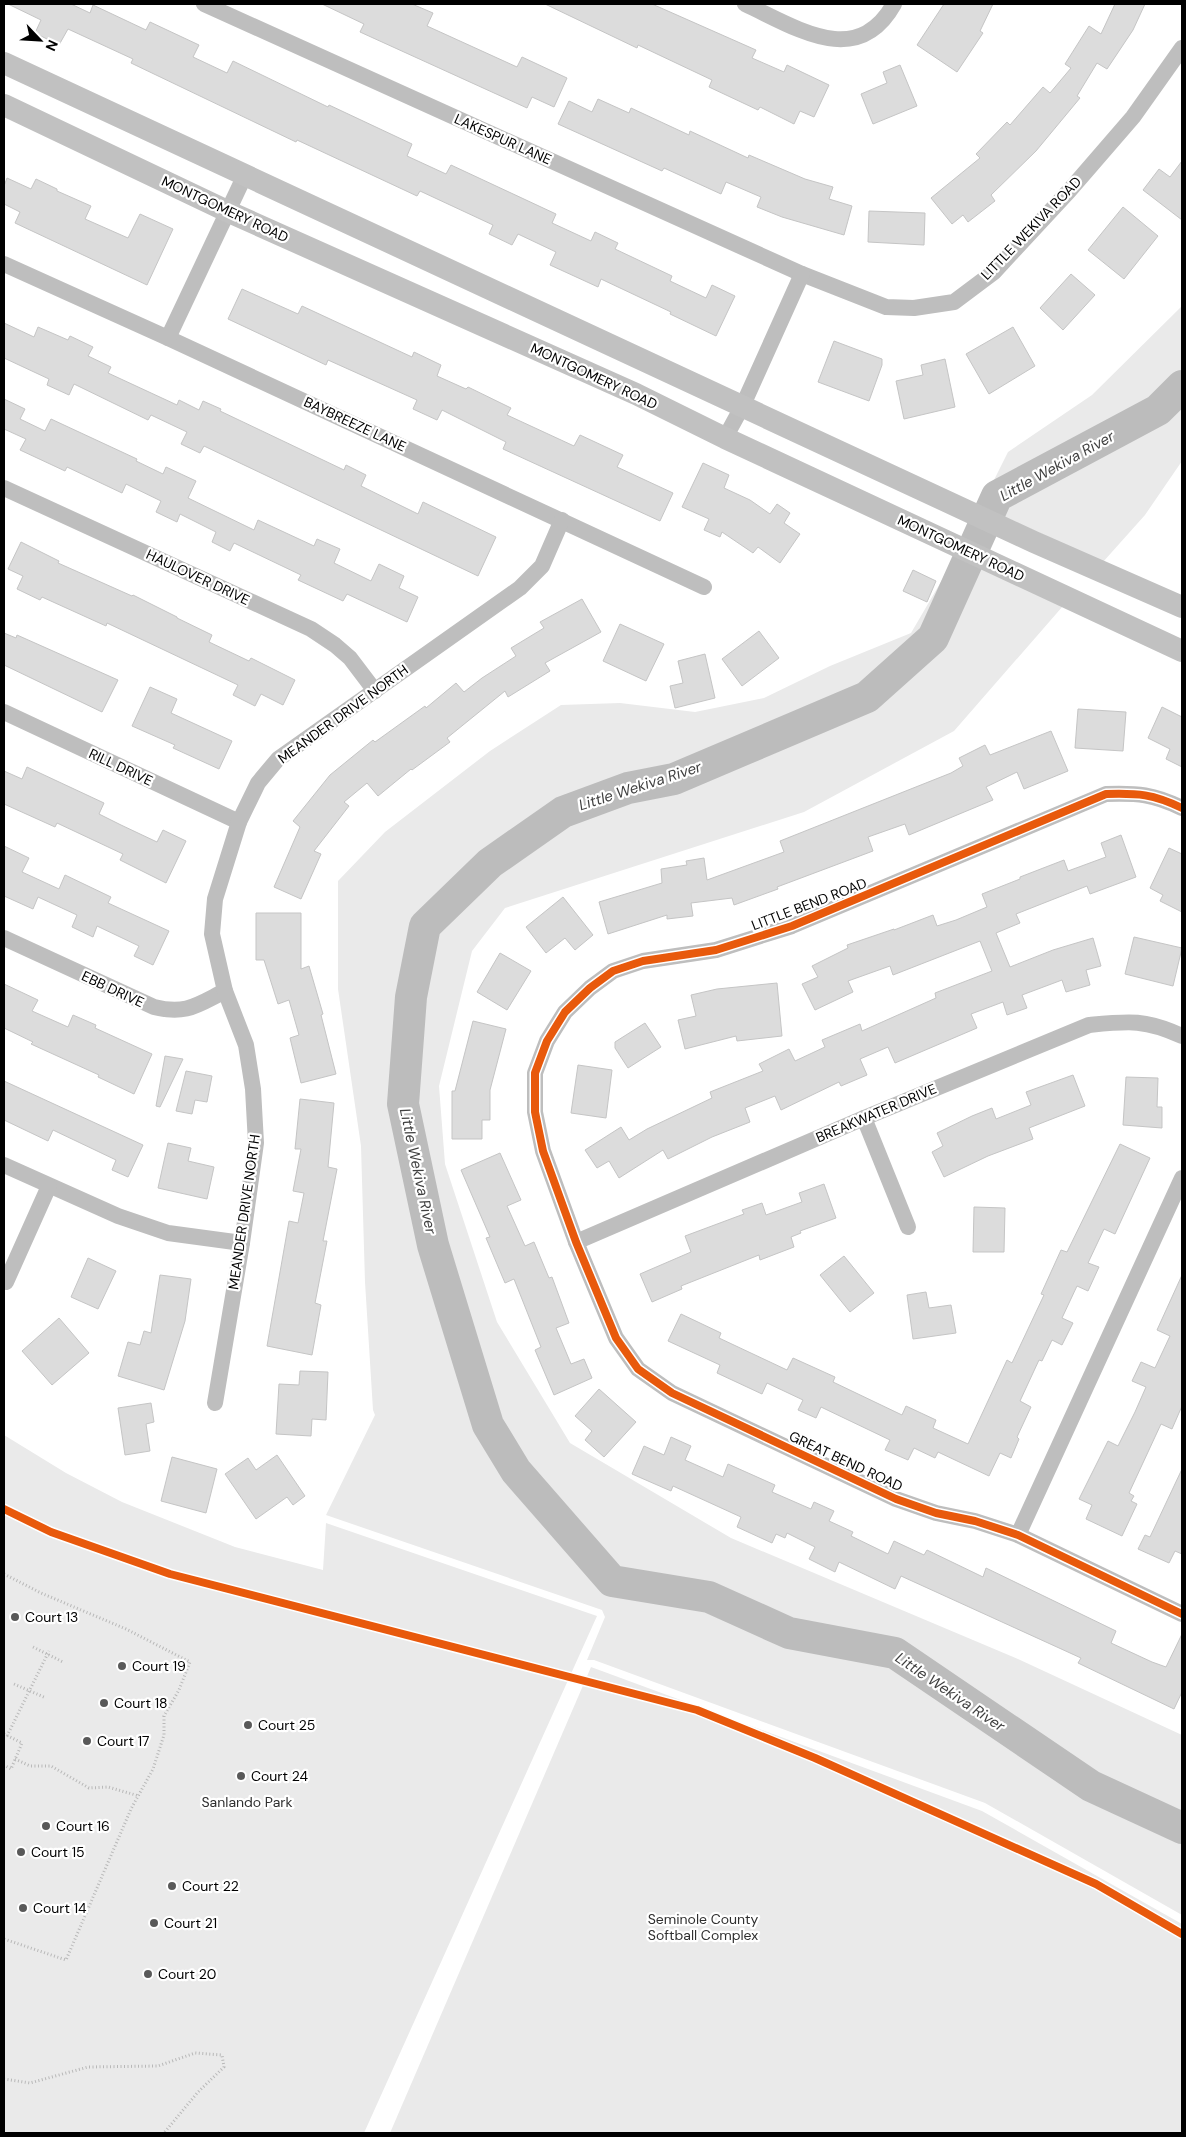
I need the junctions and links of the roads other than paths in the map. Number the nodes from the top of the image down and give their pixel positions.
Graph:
1 (204, 4) edge
2 (746, 4) edge
3 (894, 4) edge
4 (1182, 48) edge
5 (4, 63) edge
6 (4, 105) edge
7 (245, 175) junction
8 (229, 212) junction
9 (4, 264) edge
10 (802, 274) junction
11 (168, 338) junction
12 (743, 405) junction
13 (725, 438) junction
14 (4, 488) edge
15 (562, 520) junction
16 (704, 587) dead end
17 (1182, 607) edge
18 (1182, 651) edge
19 (375, 691) junction
20 (4, 712) edge
21 (1182, 808) edge
22 (239, 822) junction
23 (4, 938) edge
24 (225, 991) junction
25 (1182, 1036) edge
26 (864, 1118) junction
27 (4, 1165) edge
28 (1182, 1178) edge
29 (49, 1186) junction
30 (908, 1227) dead end
31 (576, 1242) junction
32 (242, 1244) junction
33 (6, 1282) dead end
34 (215, 1403) dead end
35 (1018, 1536) junction
36 (1182, 1614) edge

1 - 10 street, LAKESPUR LANE
2 - 3 street
4 - 10 street, LITTLE WEKIVA ROAD
5 - 7 main road
6 - 8 main road, MONTGOMERY ROAD
7 - 8 street
7 - 12 main road
8 - 11 street
8 - 13 main road, MONTGOMERY ROAD
9 - 11 street, BAYBREEZE LANE
10 - 12 street
11 - 15 street, BAYBREEZE LANE
12 - 13 street
12 - 17 main road
13 - 18 main road, MONTGOMERY ROAD
14 - 19 street, HAULOVER DRIVE
15 - 16 street, BAYBREEZE LANE
15 - 19 street, MEANDER DRIVE NORTH
19 - 22 street, MEANDER DRIVE NORTH
20 - 22 street, RILL DRIVE
21 - 31 street, LITTLE BEND ROAD
22 - 24 street, MEANDER DRIVE NORTH
23 - 24 street, EBB DRIVE
24 - 32 street, MEANDER DRIVE NORTH
25 - 26 street, BREAKWATER DRIVE
26 - 30 street
26 - 31 street, BREAKWATER DRIVE
27 - 29 street
28 - 35 street
29 - 32 street
29 - 33 street
31 - 35 street, GREAT BEND ROAD
32 - 34 street, MEANDER DRIVE NORTH
35 - 36 street, GREAT BEND ROAD

